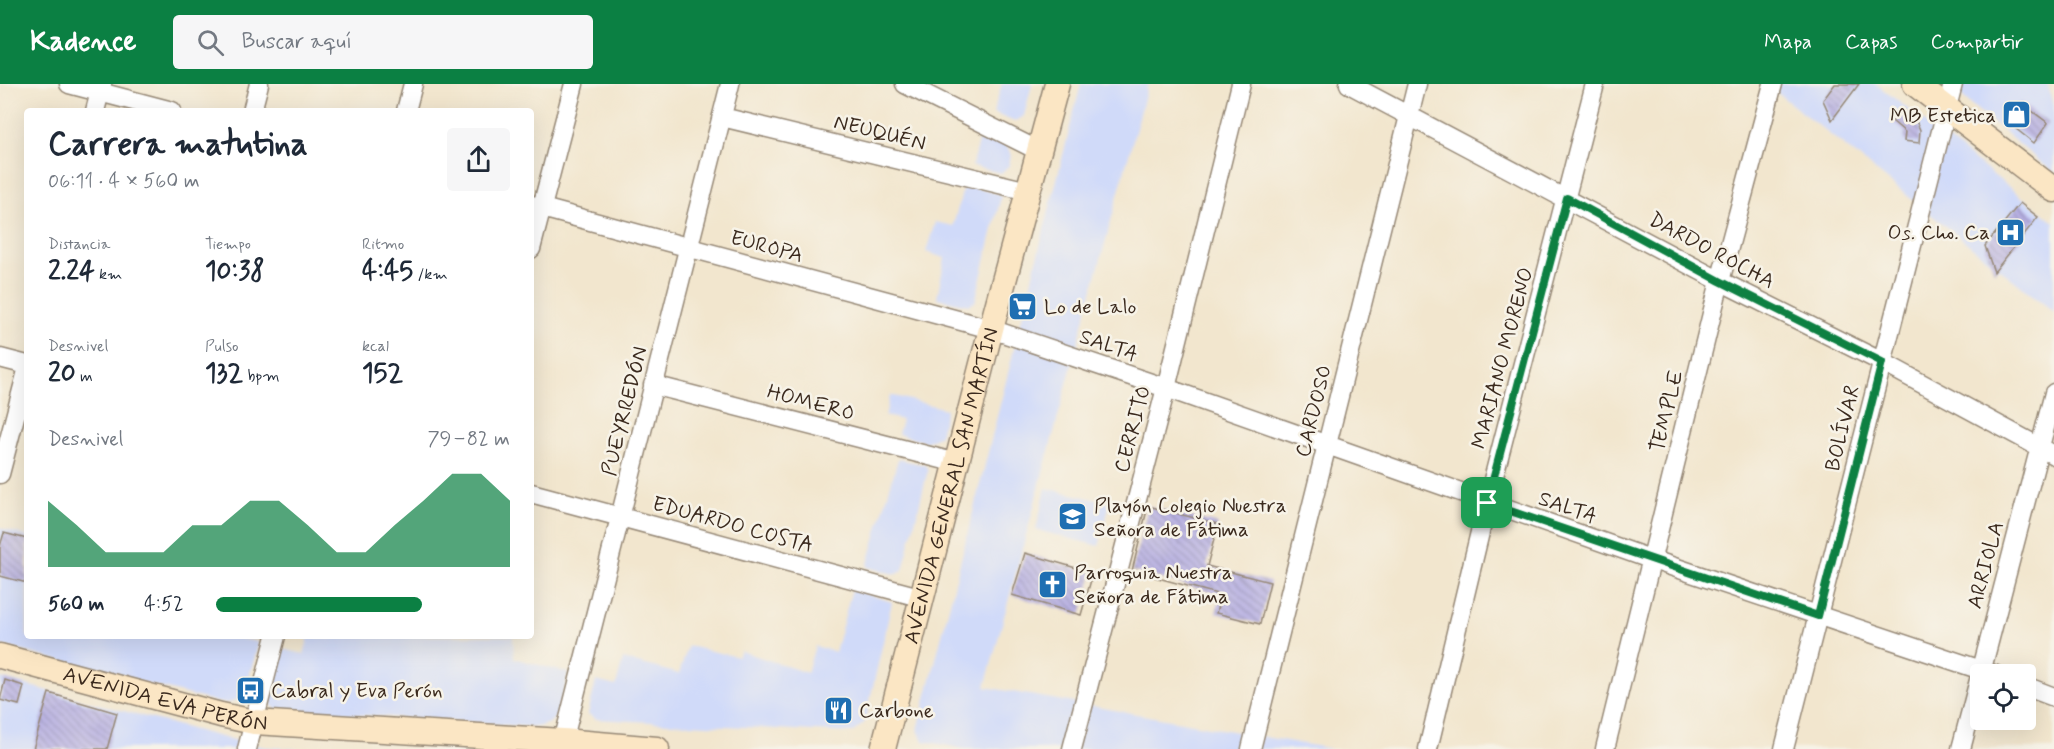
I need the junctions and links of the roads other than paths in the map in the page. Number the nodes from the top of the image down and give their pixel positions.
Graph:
1 (69, 84) edge
2 (259, 84) edge
3 (413, 84) edge
4 (574, 84) edge
5 (730, 84) edge
6 (905, 84) edge
7 (1057, 84) edge
8 (1241, 84) edge
9 (1349, 84) edge
10 (1417, 84) edge
11 (1595, 84) edge
12 (1773, 84) edge
13 (1915, 84) edge
14 (1953, 84) edge
15 (101, 88) edge
16 (1947, 107) junction
17 (96, 108) edge
18 (163, 108) edge
19 (253, 108) edge
20 (407, 108) edge
21 (1409, 116) junction
22 (722, 117) junction
23 (1039, 151) junction
24 (2054, 190) edge
25 (1028, 191) junction
26 (1567, 198) junction
27 (536, 206) edge
28 (534, 223) edge
29 (688, 248) junction
30 (1720, 281) junction
31 (991, 329) junction
32 (0, 358) edge
33 (1882, 362) junction
34 (24, 364) edge
35 (24, 382) edge
36 (653, 384) junction
37 (1166, 388) junction
38 (2054, 393) edge
39 (1328, 445) junction
40 (2047, 452) edge
41 (957, 463) junction
42 (0, 474) edge
43 (534, 494) edge
44 (1487, 503) junction
45 (621, 517) junction
46 (1653, 560) junction
47 (923, 598) junction
48 (1818, 616) junction
49 (275, 639) edge
50 (0, 656) edge
51 (1990, 664) edge
52 (1970, 666) edge
53 (2036, 690) edge
54 (2054, 697) edge
55 (254, 722) junction
56 (1970, 723) edge
57 (562, 745) edge
58 (247, 749) edge
59 (657, 749) edge
60 (883, 749) edge
61 (1072, 749) edge
62 (1251, 749) edge
63 (1428, 749) edge
64 (1605, 749) edge
65 (1784, 749) edge
66 (1961, 749) edge

1 - 15 street
2 - 19 street
3 - 20 street
4 - 27 street
5 - 22 street, PUEYRREDÓN
6 - 23 street
7 - 23 main road, AVENIDA GENERAL SAN MARTÍN
8 - 37 street, CERRITO
9 - 21 street, DARDO ROCHA
10 - 21 street, CARDOSO
11 - 26 street, MARIANO MORENO
12 - 30 street, TEMPLE
13 - 16 main road
14 - 16 street, BOLÍVAR
15 - 17 street
15 - 18 street
16 - 24 main road
16 - 33 street, BOLÍVAR
21 - 26 street, DARDO ROCHA
21 - 39 street, CARDOSO
22 - 25 street, NEUQUÉN
22 - 29 street, PUEYRREDÓN
23 - 25 main road, AVENIDA GENERAL SAN MARTÍN
25 - 31 main road, AVENIDA GENERAL SAN MARTÍN
26 - 30 street, DARDO ROCHA
26 - 44 street, MARIANO MORENO
27 - 28 street
27 - 29 street, EUROPA
29 - 31 street, EUROPA
29 - 36 street, PUEYRREDÓN
30 - 33 street, DARDO ROCHA
30 - 46 street, TEMPLE
31 - 37 street, SALTA
31 - 41 main road, AVENIDA GENERAL SAN MARTÍN
32 - 34 street
33 - 40 street, DARDO ROCHA
33 - 48 street, BOLÍVAR
35 - 42 street
36 - 41 street, HOMERO
36 - 45 street, PUEYRREDÓN
37 - 39 street, SALTA
37 - 61 street, CERRITO
38 - 40 street, ARRIOLA
39 - 44 street, SALTA
39 - 62 street, CARDOSO
40 - 51 street, ARRIOLA
41 - 47 main road, AVENIDA GENERAL SAN MARTÍN
43 - 45 street, EDUARDO COSTA
44 - 46 street, SALTA
44 - 63 street, MARIANO MORENO
45 - 47 street, EDUARDO COSTA
45 - 57 street, PUEYRREDÓN
46 - 48 street, SALTA
46 - 64 street, TEMPLE
47 - 60 main road, AVENIDA GENERAL SAN MARTÍN
48 - 52 street, SALTA
48 - 65 street, BOLÍVAR
49 - 55 street
50 - 55 main road, AVENIDA EVA PERÓN
53 - 54 street
55 - 57 main road, AVENIDA EVA PERÓN
55 - 58 street
56 - 66 street, ARRIOLA
57 - 59 main road, AVENIDA EVA PERÓN

